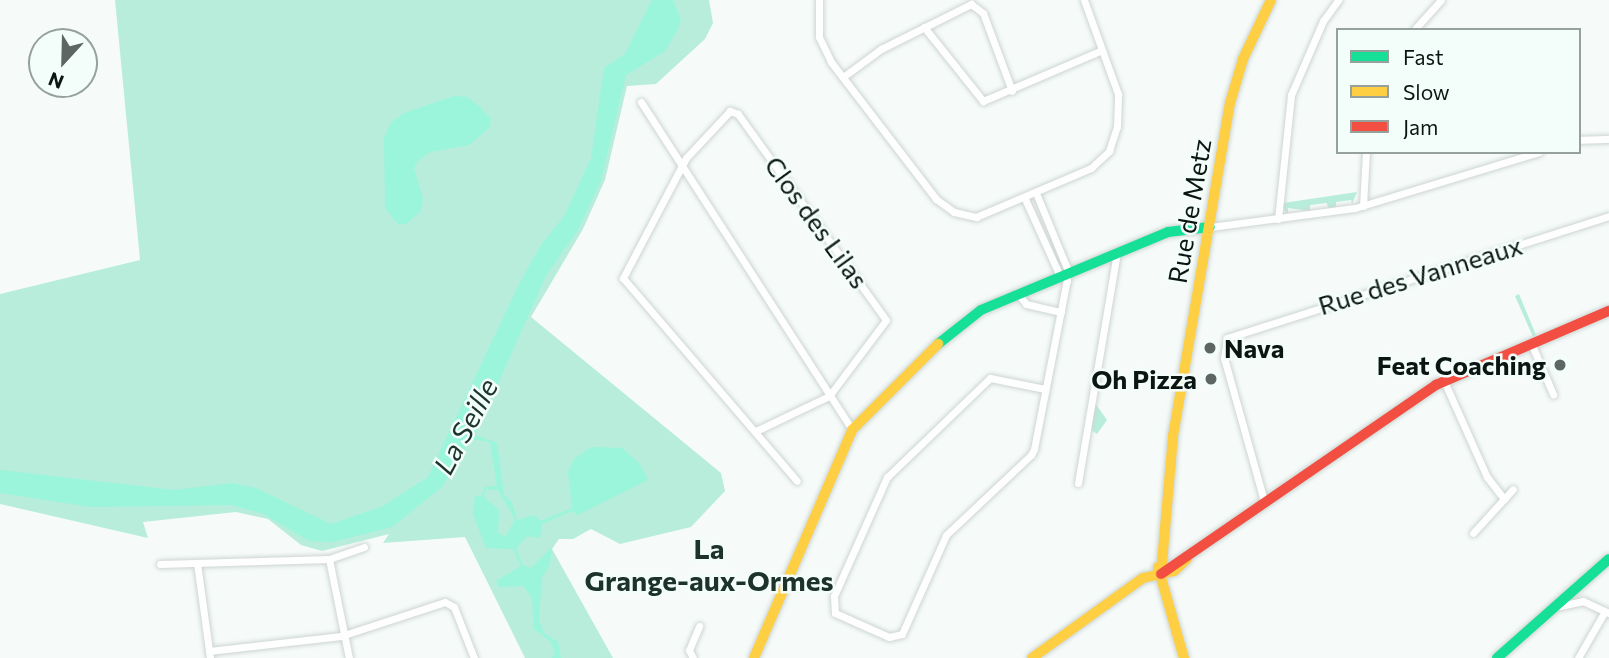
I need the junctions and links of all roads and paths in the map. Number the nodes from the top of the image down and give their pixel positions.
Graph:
1 (819, 0) edge
2 (1084, 0) edge
3 (1271, 0) edge
4 (1338, 0) edge
5 (1441, 0) edge
6 (924, 27) junction
7 (1416, 28) edge
8 (1102, 50) junction
9 (843, 77) junction
10 (1012, 91) junction
11 (641, 102) dead end
12 (1609, 139) edge
13 (1581, 140) edge
14 (1366, 154) edge
15 (1532, 154) edge
16 (682, 166) junction
17 (1036, 194) junction
18 (1026, 199) junction
19 (1363, 206) junction
20 (1609, 216) edge
21 (1278, 219) junction
22 (1210, 227) junction
23 (1117, 253) junction
24 (1065, 275) junction
25 (1019, 295) junction
26 (1609, 311) edge
27 (1061, 312) junction
28 (1531, 343) junction
29 (1444, 381) junction
30 (1045, 389) junction
31 (1553, 394) dead end
32 (829, 396) junction
33 (758, 430) junction
34 (852, 430) junction
35 (797, 481) dead end
36 (1078, 483) dead end
37 (1513, 489) dead end
38 (1504, 499) junction
39 (1264, 501) junction
40 (1473, 533) dead end
41 (364, 547) dead end
42 (1609, 558) edge
43 (329, 559) junction
44 (160, 564) dead end
45 (197, 564) junction
46 (1161, 574) junction
47 (1591, 575) junction
48 (1583, 601) junction
49 (1554, 607) junction
50 (1607, 612) edge
51 (835, 613) junction
52 (827, 618) dead end
53 (699, 626) dead end
54 (344, 635) junction
55 (210, 655) edge
56 (349, 658) edge
57 (474, 658) edge
58 (693, 658) edge
59 (754, 658) edge
60 (1032, 658) edge
61 (1184, 658) edge
62 (1497, 658) edge
63 (1578, 658) edge

1 - 9 street
2 - 8 street
3 - 22 street, Rue de Metz
4 - 21 street
5 - 7 street
6 - 9 street
6 - 10 street
6 - 10 street
8 - 10 street
8 - 17 street
9 - 18 street
11 - 16 street
12 - 13 street
14 - 19 street
15 - 19 street
16 - 32 street
16 - 32 street, Clos des Lilas
16 - 33 street, Clos des Lilas
17 - 18 street
17 - 24 street
18 - 24 street
19 - 21 street
20 - 39 street, Rue des Vanneaux
21 - 22 street
22 - 23 street
22 - 46 street, Rue de Metz
23 - 24 street
23 - 36 street
24 - 25 street
24 - 27 street
25 - 27 street
25 - 34 street
26 - 28 street
27 - 30 street
28 - 29 street
28 - 31 street
29 - 38 street
29 - 39 street
30 - 51 street
30 - 51 street
32 - 33 street, Clos des Lilas
32 - 34 street
33 - 35 street, Clos des Lilas
34 - 59 street
37 - 38 street
38 - 40 street
39 - 46 street
41 - 43 street
42 - 47 street
43 - 45 street
43 - 54 street
44 - 45 street
45 - 55 street
46 - 60 street
46 - 61 street, Rue de Metz
47 - 48 street
47 - 49 street
48 - 49 street
48 - 50 street
49 - 62 street
50 - 63 street
51 - 52 street
53 - 58 street
54 - 55 street
54 - 56 street
54 - 57 street

